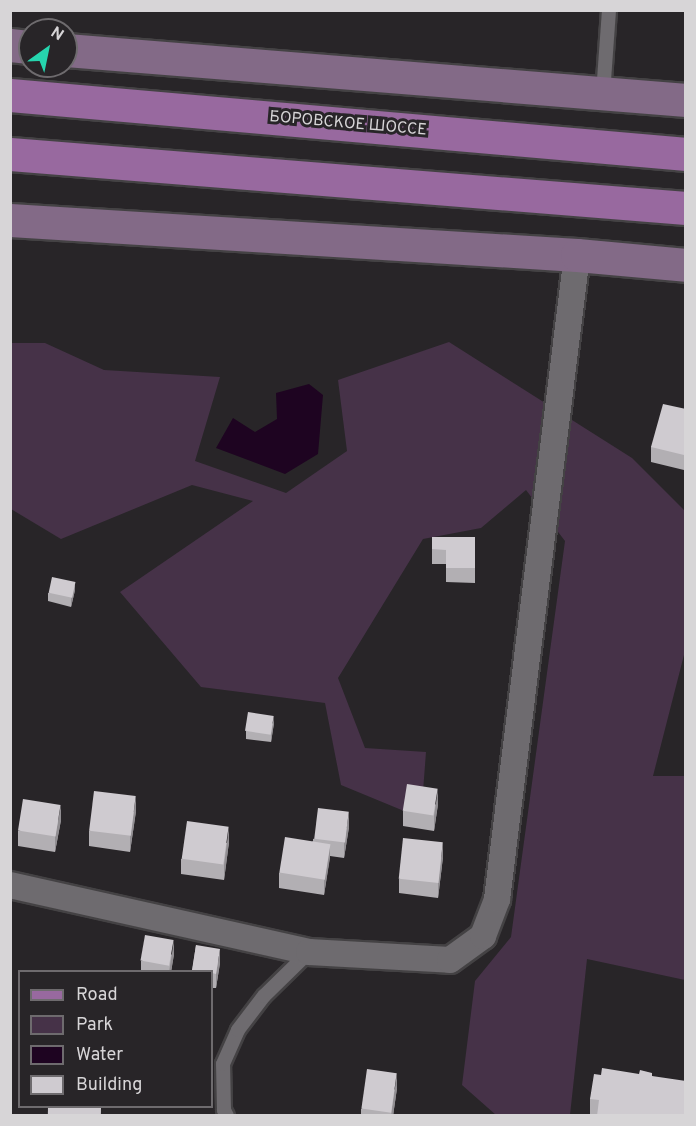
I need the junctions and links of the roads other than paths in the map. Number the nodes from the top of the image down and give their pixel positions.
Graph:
1 (609, 10) edge
2 (78, 51) edge
3 (603, 94) junction
4 (10, 95) edge
5 (686, 100) edge
6 (10, 154) edge
7 (686, 154) edge
8 (686, 208) edge
9 (10, 220) edge
10 (577, 255) junction
11 (686, 264) edge
12 (10, 885) edge
13 (309, 952) junction
14 (227, 1116) edge

1 - 3 lane
2 - 3 main road
3 - 5 main road
4 - 7 main road, БОРОВСКОЕ ШОССЕ
6 - 8 main road
9 - 10 main road
10 - 11 main road
10 - 13 street
12 - 13 street
13 - 14 lane

